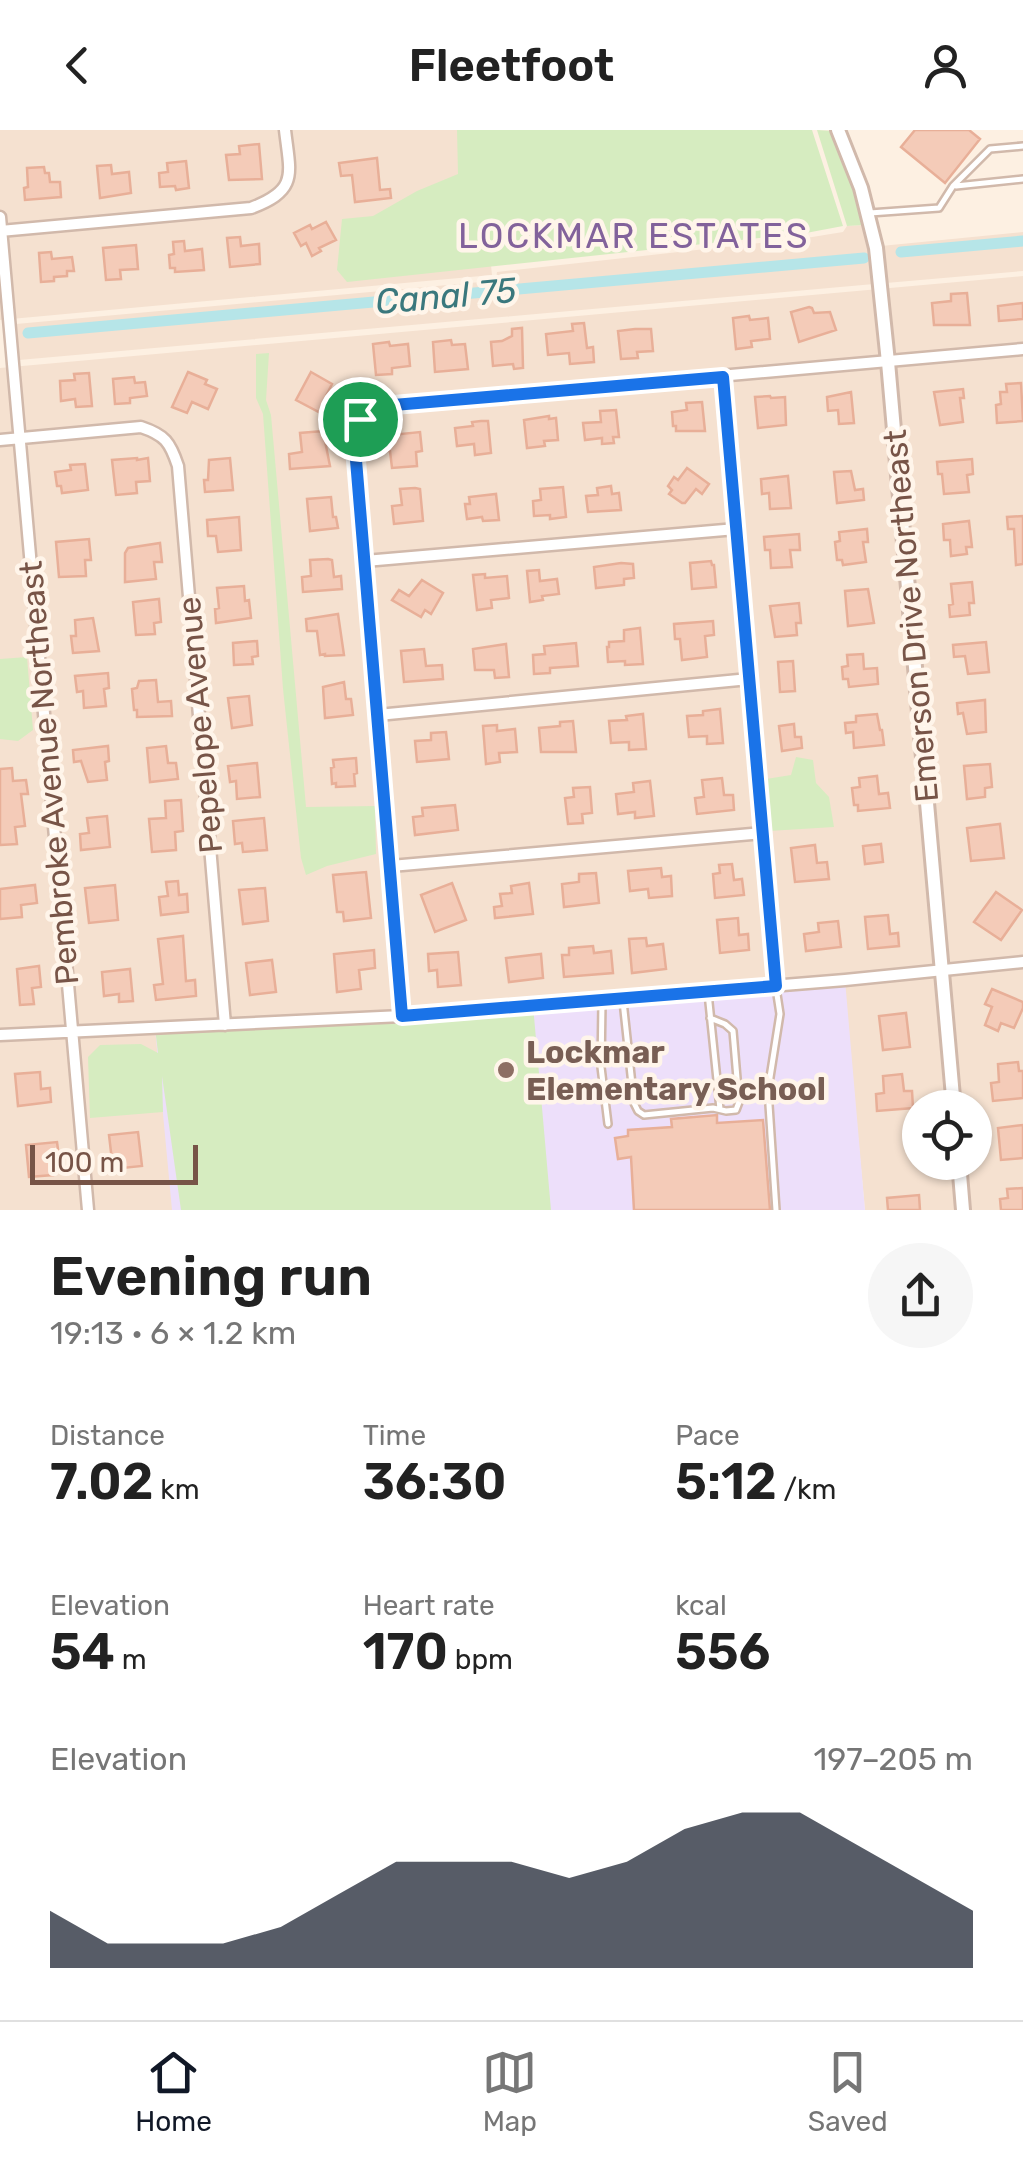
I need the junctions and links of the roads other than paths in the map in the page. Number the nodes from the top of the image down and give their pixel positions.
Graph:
1 (285, 130) edge
2 (838, 130) edge
3 (1023, 146) edge
4 (1023, 179) edge
5 (954, 186) junction
6 (867, 214) junction
7 (0, 217) edge
8 (1, 231) edge
9 (1023, 349) edge
10 (888, 362) junction
11 (723, 377) junction
12 (20, 438) junction
13 (0, 440) edge
14 (736, 528) junction
15 (365, 560) junction
16 (750, 679) junction
17 (378, 715) junction
18 (763, 833) junction
19 (391, 866) junction
20 (1023, 962) edge
21 (942, 970) junction
22 (776, 986) junction
23 (708, 991) junction
24 (623, 998) junction
25 (602, 1000) junction
26 (402, 1016) junction
27 (710, 1018) junction
28 (226, 1025) junction
29 (72, 1033) junction
30 (0, 1035) edge
31 (952, 1090) edge
32 (720, 1109) junction
33 (608, 1124) dead end
34 (960, 1180) edge
35 (88, 1210) edge
36 (776, 1210) edge
37 (963, 1210) edge

1 - 8 street
2 - 6 street, Emerson Drive Northeast
3 - 5 lane
4 - 5 lane
5 - 6 lane
6 - 10 street, Emerson Drive Northeast
7 - 8 street, Pembroke Avenue Northeast
8 - 12 street, Pembroke Avenue Northeast
9 - 10 street
10 - 11 street
10 - 21 street, Emerson Drive Northeast
11 - 14 street
11 - 15 street
12 - 13 street
12 - 28 street, Pepelope Avenue
12 - 29 street, Pembroke Avenue Northeast
14 - 15 street
14 - 16 street
15 - 17 street
16 - 17 street
16 - 18 street
17 - 19 street
18 - 19 street
18 - 22 street
19 - 26 street
20 - 21 street
21 - 22 street
21 - 31 street, Emerson Drive Northeast
22 - 23 street
22 - 36 lane
23 - 24 street
23 - 27 lane
24 - 25 street
24 - 32 lane
25 - 26 street
25 - 33 lane
26 - 28 street
27 - 32 lane
27 - 32 lane
28 - 29 street
29 - 30 street
29 - 35 street, Pembroke Avenue Northeast
34 - 37 street

